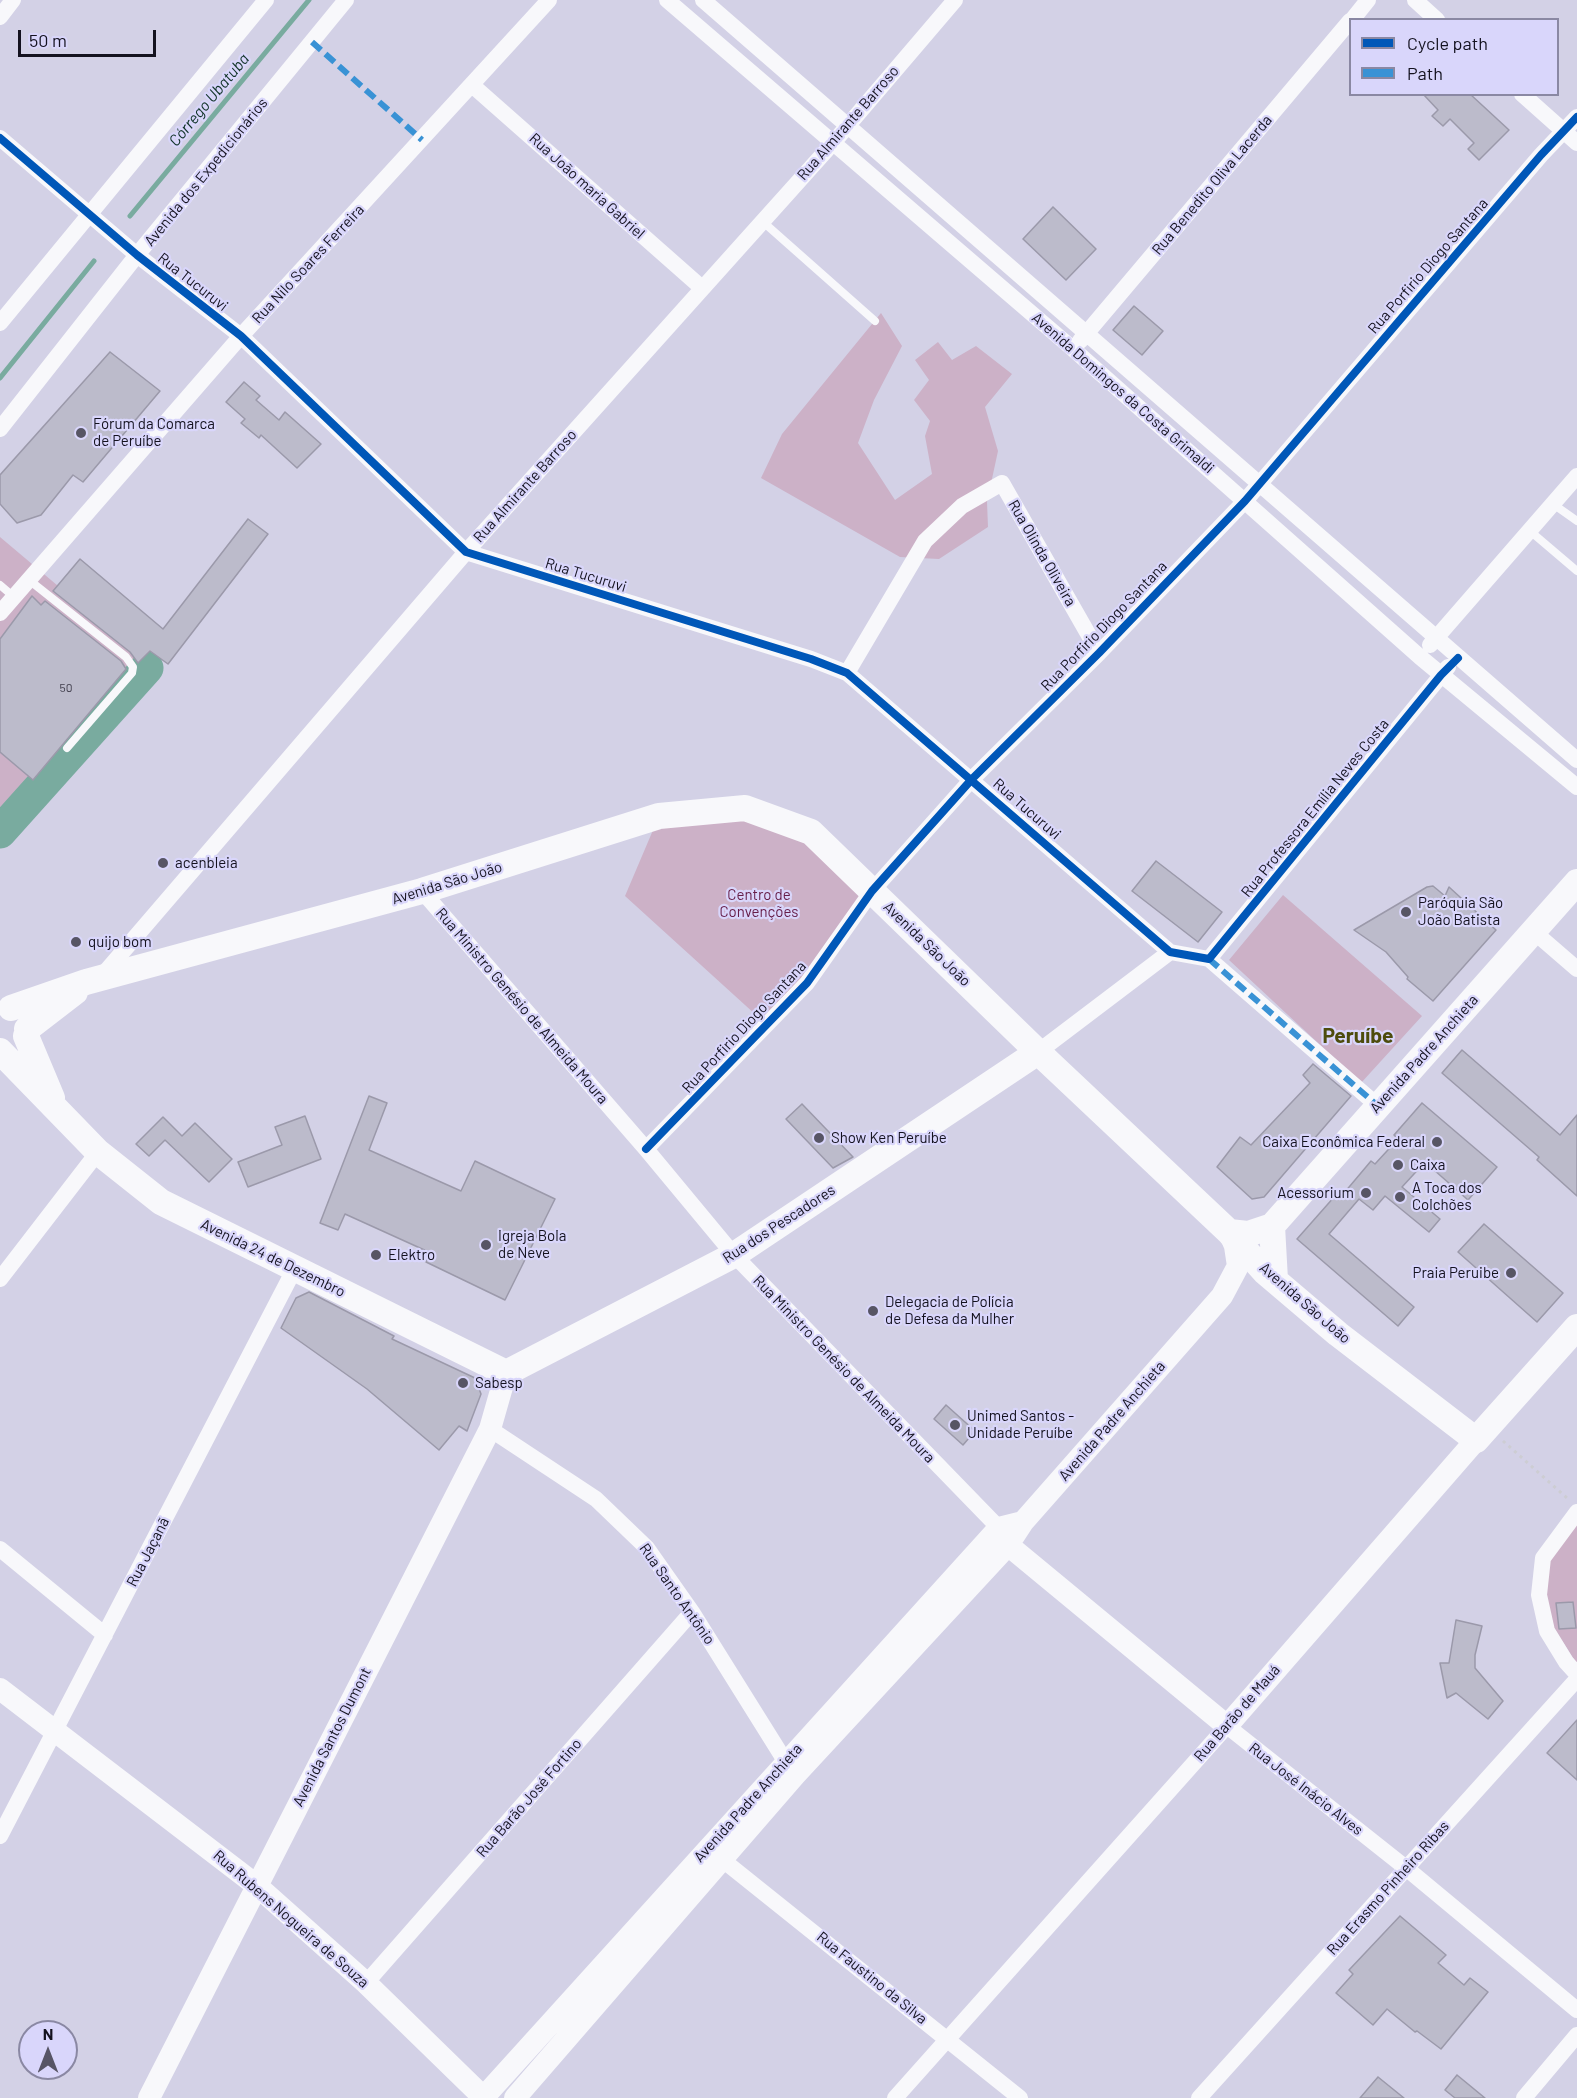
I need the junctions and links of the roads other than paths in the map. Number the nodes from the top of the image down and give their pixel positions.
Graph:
1 (13, 0) edge
2 (266, 0) edge
3 (346, 0) edge
4 (549, 0) edge
5 (667, 0) edge
6 (703, 0) edge
7 (955, 0) edge
8 (1368, 0) edge
9 (1415, 0) edge
10 (0, 17) edge
11 (1353, 18) edge
12 (1435, 18) edge
13 (1349, 22) edge
14 (472, 85) junction
15 (1524, 96) edge
16 (1577, 117) edge
17 (846, 125) junction
18 (1564, 131) junction
19 (0, 138) edge
20 (833, 142) junction
21 (1577, 143) edge
22 (87, 214) junction
23 (762, 220) junction
24 (137, 255) junction
25 (702, 288) junction
26 (875, 321) dead end
27 (0, 323) edge
28 (1087, 334) junction
29 (242, 336) junction
30 (1073, 349) junction
31 (0, 429) edge
32 (1577, 476) edge
33 (1260, 483) junction
34 (1245, 501) junction
35 (1553, 504) junction
36 (1577, 521) edge
37 (1530, 531) junction
38 (466, 552) junction
39 (1577, 571) edge
40 (28, 580) junction
41 (0, 585) edge
42 (14, 597) junction
43 (0, 613) edge
44 (1436, 639) junction
45 (1099, 653) junction
46 (1420, 657) junction
47 (1458, 658) junction
48 (847, 673) junction
49 (1441, 675) junction
50 (68, 748) dead end
51 (1577, 760) edge
52 (972, 778) junction
53 (1577, 787) edge
54 (1577, 882) edge
55 (422, 891) junction
56 (872, 891) junction
57 (1533, 931) junction
58 (1170, 952) junction
59 (1209, 959) junction
60 (1577, 969) edge
61 (93, 980) junction
62 (6, 1008) edge
63 (27, 1032) junction
64 (0, 1050) edge
65 (1038, 1052) junction
66 (1378, 1106) junction
67 (59, 1115) junction
68 (646, 1149) junction
69 (98, 1152) junction
70 (1272, 1227) junction
71 (1229, 1232) junction
72 (734, 1255) junction
73 (295, 1268) junction
74 (0, 1278) edge
75 (1275, 1280) junction
76 (1577, 1326) edge
77 (506, 1373) junction
78 (490, 1429) junction
79 (1482, 1434) junction
80 (1573, 1505) edge
81 (1003, 1536) junction
82 (0, 1549) edge
83 (692, 1612) junction
84 (105, 1635) junction
85 (1577, 1674) edge
86 (1577, 1680) edge
87 (0, 1689) edge
88 (1227, 1726) junction
89 (56, 1731) junction
90 (790, 1768) junction
91 (0, 1836) edge
92 (715, 1853) junction
93 (1406, 1868) junction
94 (256, 1885) junction
95 (366, 1983) junction
96 (1577, 2010) edge
97 (1577, 2034) edge
98 (948, 2039) junction
99 (149, 2098) edge
100 (483, 2098) edge
101 (515, 2098) edge
102 (895, 2098) edge
103 (1020, 2098) edge
104 (1199, 2098) edge
105 (1524, 2098) edge

1 - 10 street
2 - 22 street
3 - 24 street, Avenida dos Expedicionários
4 - 14 street, Rua Nilo Soares Ferreira
5 - 20 street, Avenida Domingos da Costa Grimaldi
6 - 17 street, Avenida Domingos da Costa Grimaldi
7 - 17 street, Rua Almirante Barroso
8 - 11 street, Rua Benedito Oliva Lacerda
9 - 12 street
13 - 28 street, Rua Benedito Oliva Lacerda
14 - 25 street, Rua João maria Gabriel
14 - 29 street, Rua Nilo Soares Ferreira
15 - 18 street
16 - 18 street, Rua Porfirio Diogo Santana
17 - 20 street, Rua Almirante Barroso
17 - 28 street, Avenida Domingos da Costa Grimaldi
18 - 21 street
18 - 33 street, Rua Porfirio Diogo Santana
19 - 22 street, Rua Tucuruvi
20 - 23 street, Rua Almirante Barroso
20 - 30 street, Avenida Domingos da Costa Grimaldi
22 - 24 street, Rua Tucuruvi
22 - 27 street
23 - 25 street, Rua Almirante Barroso
23 - 26 lane
24 - 29 street, Rua Tucuruvi
24 - 31 street, Avenida dos Expedicionários
25 - 38 street, Rua Almirante Barroso
28 - 30 street, Rua Benedito Oliva Lacerda
28 - 33 street, Avenida Domingos da Costa Grimaldi
29 - 38 street, Rua Tucuruvi
29 - 40 street, Rua Nilo Soares Ferreira
30 - 34 street, Avenida Domingos da Costa Grimaldi
32 - 35 street
33 - 34 street, Rua Porfirio Diogo Santana
33 - 44 street, Avenida Domingos da Costa Grimaldi
34 - 45 street, Rua Porfirio Diogo Santana
34 - 46 street, Avenida Domingos da Costa Grimaldi
35 - 36 lane
35 - 37 street
37 - 39 lane
37 - 44 street
38 - 48 street, Rua Tucuruvi
38 - 61 street, Rua Almirante Barroso
40 - 42 street, Rua Nilo Soares Ferreira
40 - 50 lane
41 - 42 lane
42 - 43 street, Rua Nilo Soares Ferreira
44 - 46 street
44 - 47 street, Avenida Domingos da Costa Grimaldi
45 - 48 street, Rua Olinda Oliveira
45 - 52 street, Rua Porfirio Diogo Santana
46 - 49 street, Avenida Domingos da Costa Grimaldi
47 - 49 street, Rua Professora Emília Neves Costa
47 - 51 street, Avenida Domingos da Costa Grimaldi
48 - 52 street, Rua Tucuruvi
49 - 53 street, Avenida Domingos da Costa Grimaldi
49 - 59 street, Rua Professora Emília Neves Costa
52 - 56 street, Rua Porfirio Diogo Santana
52 - 58 street, Rua Tucuruvi
54 - 57 main road, Avenida Padre Anchieta
55 - 56 main road, Avenida São João
55 - 61 main road, Avenida São João
55 - 68 street, Rua Ministro Genésio de Almeida Moura
56 - 65 main road, Avenida São João
56 - 68 street, Rua Porfirio Diogo Santana
57 - 60 street
57 - 66 main road, Avenida Padre Anchieta
58 - 59 street
58 - 65 street
59 - 66 street
61 - 62 main road, Avenida São João
61 - 63 main road
62 - 63 main road, Avenida 24 de Dezembro
63 - 64 main road
63 - 67 main road, Avenida 24 de Dezembro
64 - 67 main road, Avenida 24 de Dezembro
65 - 71 main road, Avenida São João
65 - 72 main road, Rua dos Pescadores
66 - 70 main road, Avenida Padre Anchieta
67 - 69 main road, Avenida 24 de Dezembro
68 - 72 street, Rua Ministro Genésio de Almeida Moura
69 - 73 main road, Avenida 24 de Dezembro
69 - 74 street
70 - 71 main road
70 - 75 main road
71 - 75 main road, Avenida São João
71 - 81 main road, Avenida Padre Anchieta
72 - 77 main road, Rua dos Pescadores
72 - 81 street, Rua Ministro Genésio de Almeida Moura
73 - 77 main road, Avenida 24 de Dezembro
73 - 84 street, Rua Jaçanã
75 - 79 main road, Avenida São João
76 - 79 main road, Rua Barão de Mauá
77 - 78 main road, Avenida Santos Dumont
78 - 83 street, Rua Santo Antônio
78 - 94 main road, Avenida Santos Dumont
79 - 88 main road, Rua Barão de Mauá
80 - 85 street
81 - 88 main road, Rua José Inácio Alves
81 - 90 main road, Avenida Padre Anchieta
82 - 84 street
83 - 90 street, Rua Santo Antônio
83 - 95 street, Rua Barão José Fortino
84 - 89 street, Rua Jaçanã
86 - 93 street, Rua Erasmo Pinheiro Ribas
87 - 89 main road, Rua Rubens Nogueira de Souza
88 - 93 street, Rua José Inácio Alves
88 - 98 street, Rua Barão de Mauá
89 - 91 street, Rua Jaçanã
89 - 94 main road, Rua Rubens Nogueira de Souza
90 - 92 main road, Avenida Padre Anchieta
92 - 98 street, Rua Faustino da Silva
92 - 100 main road, Avenida Padre Anchieta
92 - 101 main road, Avenida Padre Anchieta
93 - 96 street, Rua José Inácio Alves
93 - 104 street, Rua Erasmo Pinheiro Ribas
94 - 95 main road, Rua Rubens Nogueira de Souza
94 - 99 main road, Avenida Santos Dumont
95 - 100 main road, Rua Rubens Nogueira de Souza
97 - 105 street
98 - 102 street, Rua Barão de Mauá
98 - 103 street, Rua Faustino da Silva

